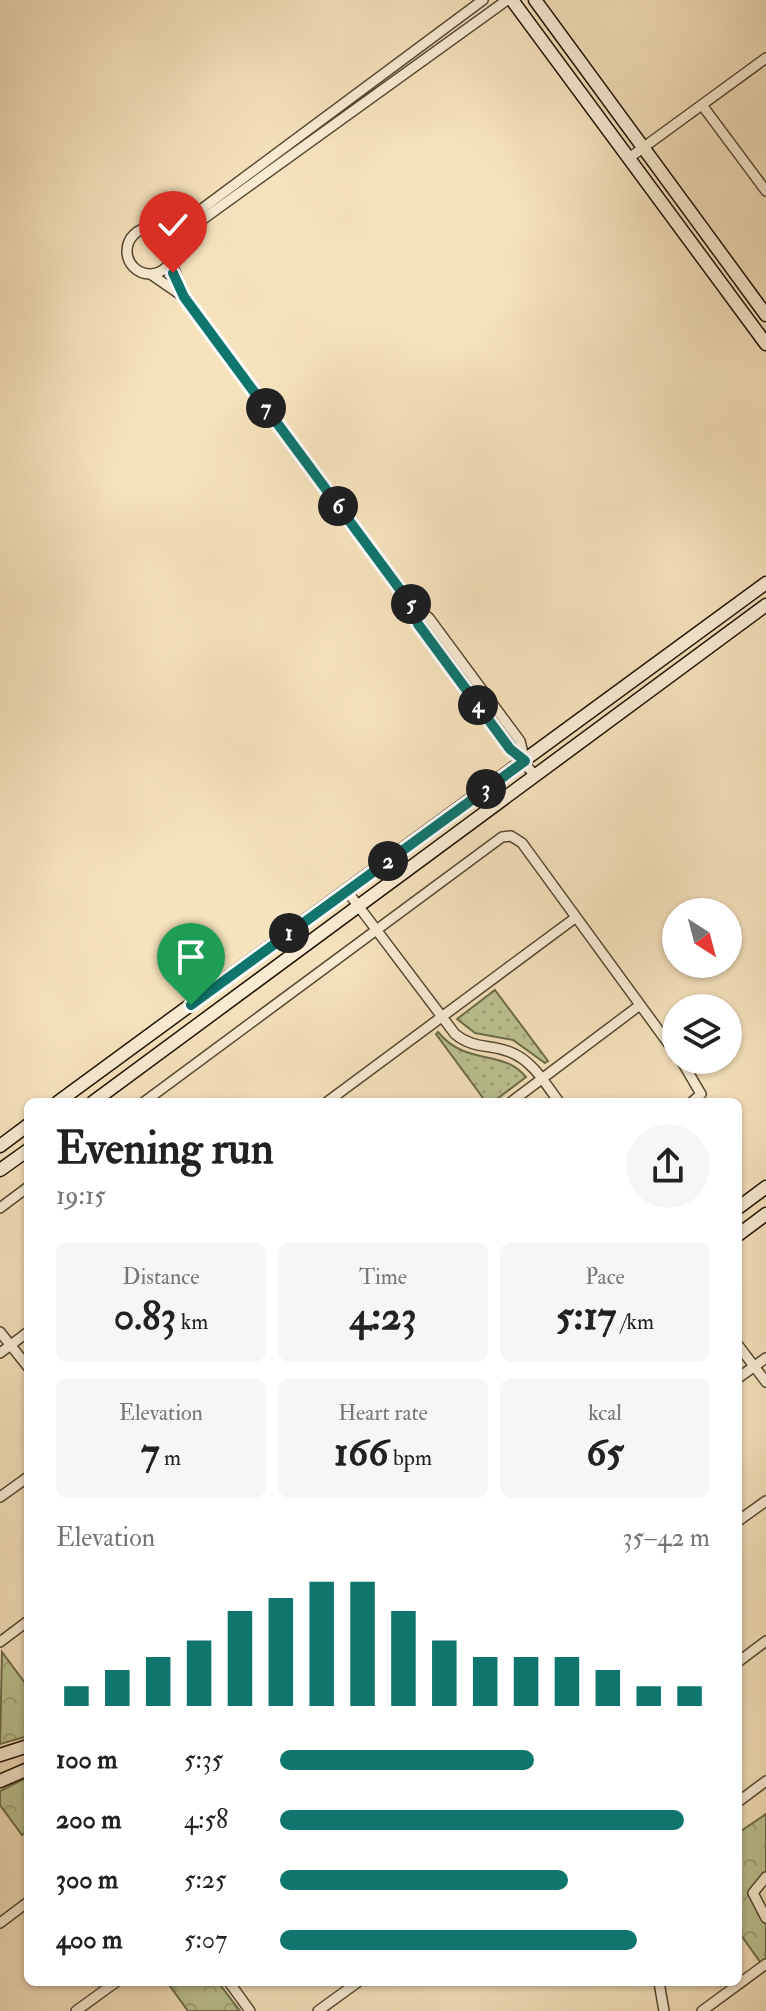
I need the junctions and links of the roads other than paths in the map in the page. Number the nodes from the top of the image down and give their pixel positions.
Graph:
1 (483, 0) edge
2 (509, 0) edge
3 (535, 0) edge
4 (766, 58) edge
5 (702, 105) junction
6 (643, 148) junction
7 (629, 158) junction
8 (766, 191) edge
9 (162, 231) junction
10 (172, 245) junction
11 (171, 260) junction
12 (151, 274) junction
13 (184, 297) junction
14 (766, 315) edge
15 (766, 344) edge
16 (766, 583) edge
17 (766, 605) edge
18 (688, 640) junction
19 (698, 655) junction
20 (525, 761) junction
21 (536, 776) junction
22 (347, 891) junction
23 (359, 906) junction
24 (575, 918) junction
25 (377, 930) junction
26 (640, 1005) junction
27 (442, 1018) junction
28 (662, 1035) edge
29 (102, 1070) junction
30 (689, 1074) edge
31 (542, 1079) junction
32 (114, 1086) junction
33 (64, 1098) edge
34 (98, 1098) edge
35 (149, 1098) edge
36 (332, 1098) edge
37 (516, 1098) edge
38 (556, 1098) edge
39 (696, 1098) edge
40 (24, 1128) edge
41 (0, 1146) edge
42 (24, 1153) edge
43 (0, 1170) edge
44 (766, 1187) edge
45 (24, 1190) edge
46 (742, 1205) edge
47 (0, 1208) edge
48 (766, 1214) edge
49 (742, 1232) edge
50 (0, 1332) edge
51 (24, 1335) edge
52 (10, 1346) junction
53 (742, 1350) edge
54 (0, 1353) edge
55 (766, 1358) edge
56 (24, 1362) edge
57 (754, 1367) junction
58 (742, 1375) edge
59 (766, 1382) edge
60 (24, 1480) edge
61 (0, 1497) edge
62 (766, 1501) edge
63 (742, 1518) edge
64 (24, 1624) edge
65 (766, 1641) edge
66 (0, 1642) edge
67 (742, 1659) edge
68 (24, 1747) edge
69 (0, 1755) edge
70 (24, 1771) edge
71 (0, 1781) edge
72 (766, 1781) edge
73 (742, 1799) edge
74 (766, 1877) edge
75 (24, 1905) edge
76 (766, 1918) edge
77 (0, 1923) edge
78 (766, 1964) edge
79 (742, 1982) edge
80 (110, 1986) edge
81 (232, 1986) edge
82 (352, 1986) edge
83 (660, 1986) edge
84 (736, 1986) edge
85 (76, 2011) edge
86 (250, 2011) edge
87 (318, 2011) edge
88 (664, 2011) edge
89 (702, 2011) edge

1 - 9 street
2 - 7 main road
2 - 10 street
3 - 6 main road
4 - 5 street
5 - 6 street
5 - 8 street
6 - 7 street
6 - 14 main road
7 - 15 main road
9 - 10 street
9 - 12 street
10 - 11 street
11 - 12 street
11 - 13 street
12 - 13 street
13 - 20 street
16 - 18 main road
17 - 19 main road
18 - 19 main road
18 - 20 main road
19 - 21 main road
20 - 21 street
20 - 22 main road
21 - 23 main road
22 - 23 street
22 - 29 main road
23 - 25 street
23 - 32 main road
24 - 25 street
24 - 26 street
24 - 27 street
25 - 27 street
25 - 35 street
26 - 28 street
26 - 31 street
27 - 31 street
27 - 36 street
29 - 32 main road
29 - 33 main road
30 - 39 street
31 - 37 street
31 - 38 street
32 - 34 main road
40 - 41 main road
42 - 43 main road
44 - 46 main road
45 - 47 street
48 - 49 main road
50 - 52 street
51 - 52 street
52 - 54 street
52 - 56 street
53 - 57 street
55 - 57 street
57 - 58 street
57 - 59 street
60 - 61 street
62 - 63 street
64 - 66 street
65 - 67 street
68 - 69 main road
70 - 71 main road
72 - 73 street
74 - 76 street
75 - 77 street
78 - 79 street
80 - 85 street
81 - 86 street
82 - 87 street
83 - 88 street
84 - 89 street

